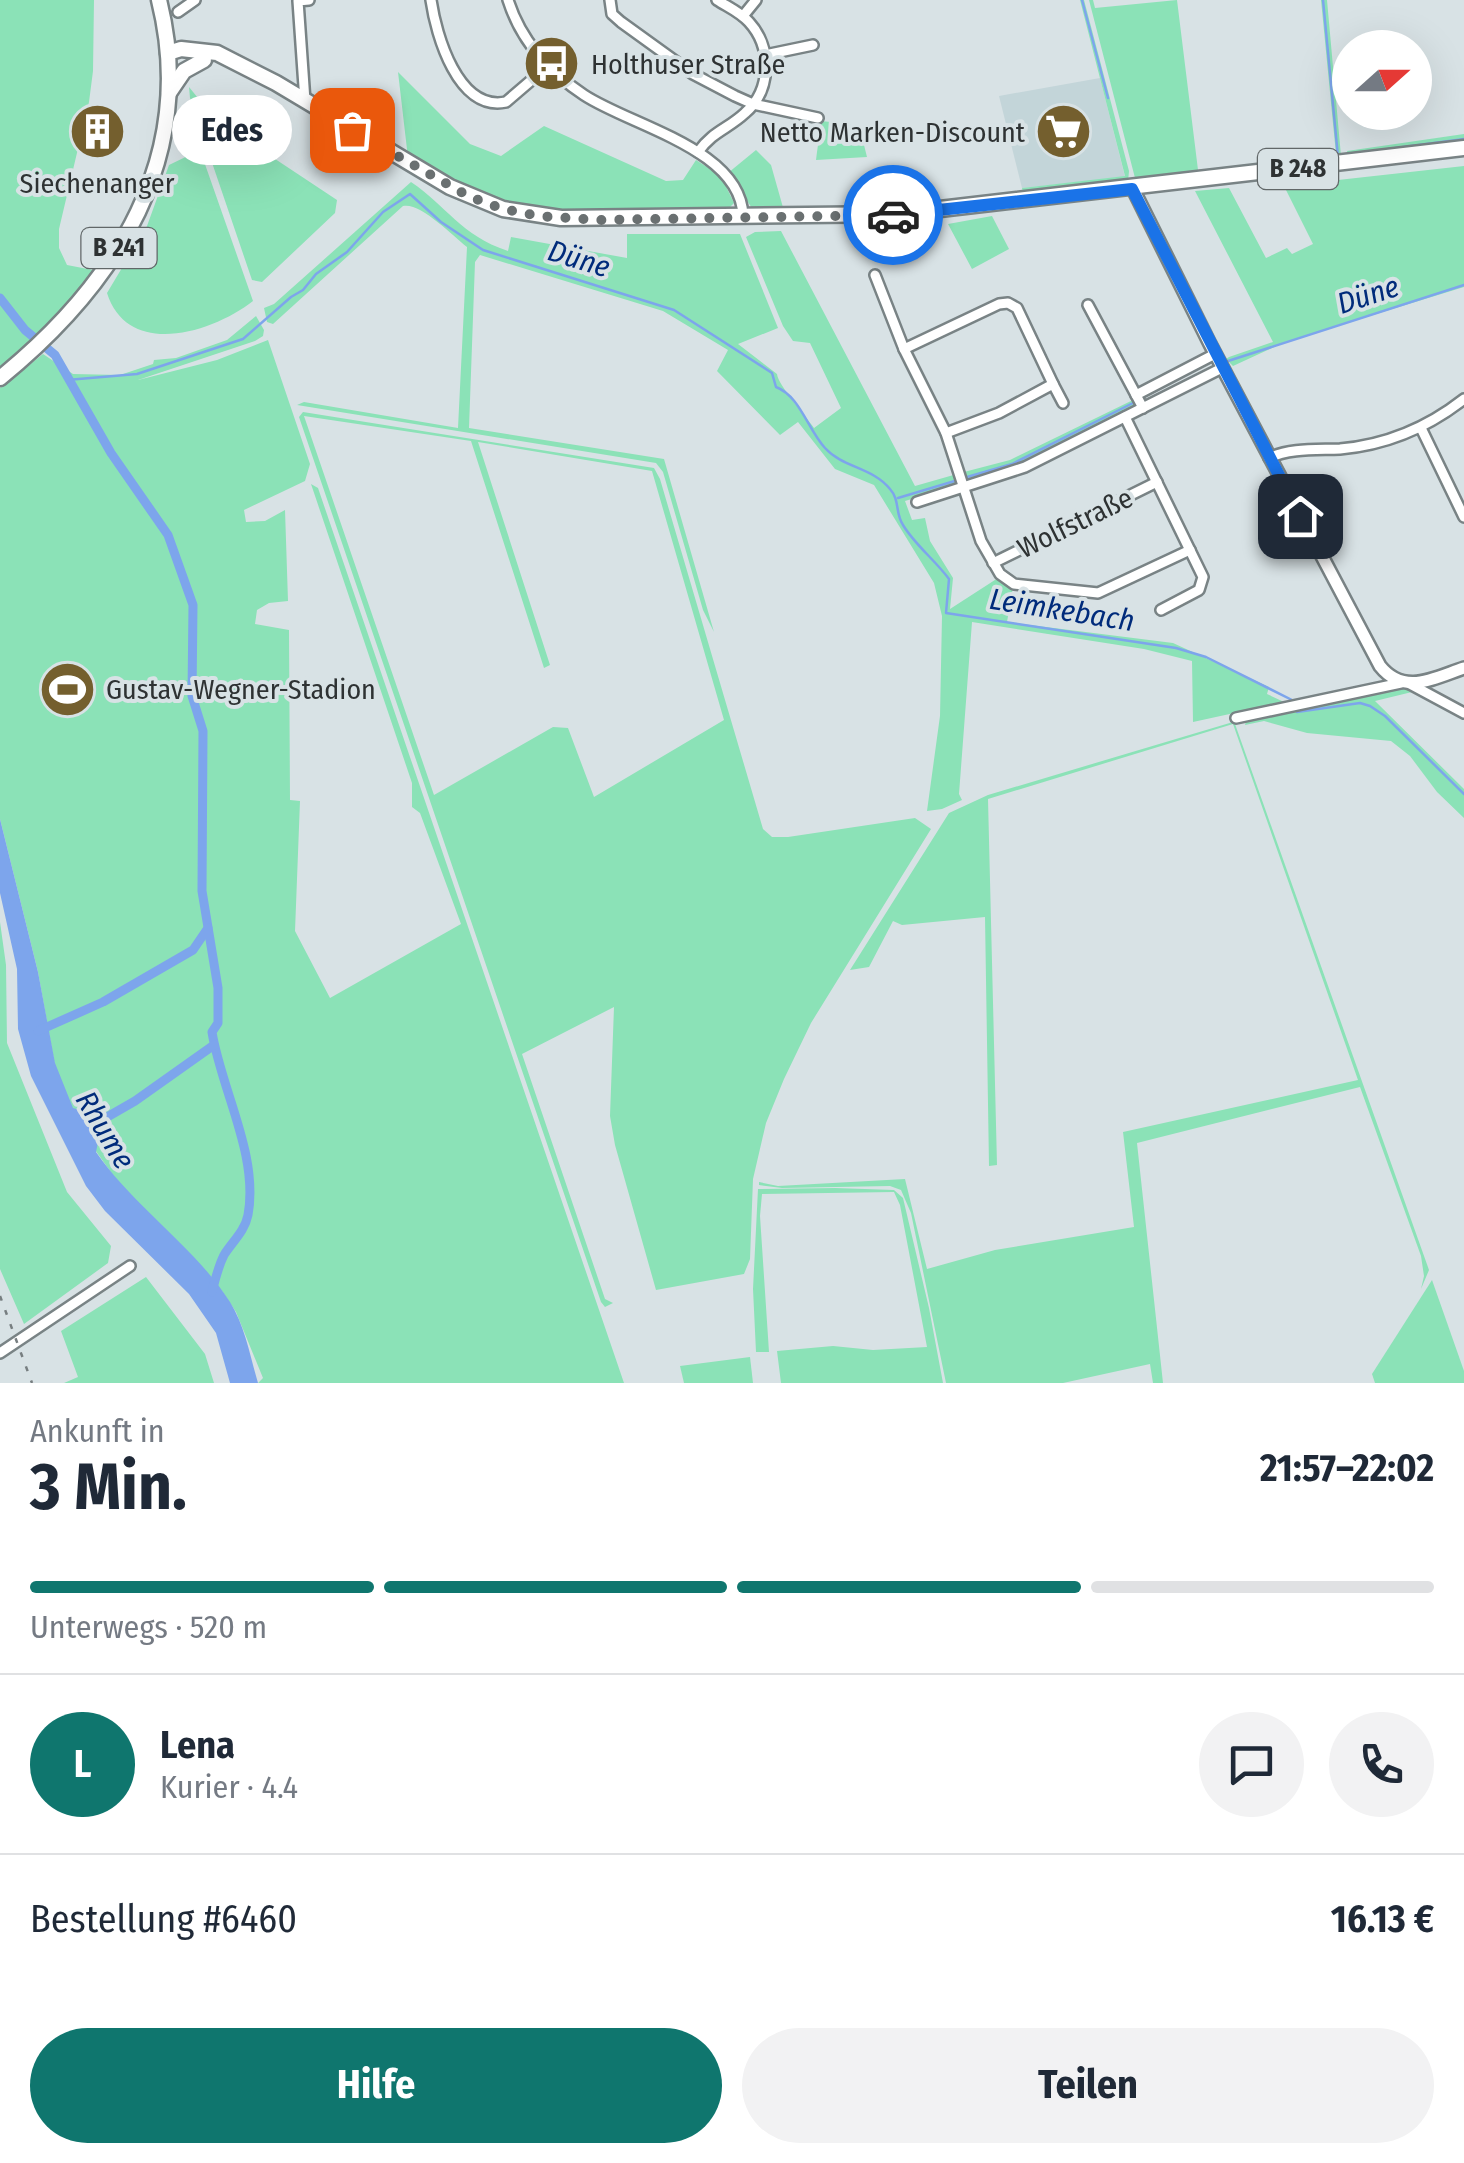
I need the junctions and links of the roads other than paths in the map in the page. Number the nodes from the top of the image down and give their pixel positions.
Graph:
1 (159, 0) edge
2 (196, 0) edge
3 (310, 0) edge
4 (431, 0) edge
5 (508, 0) edge
6 (717, 0) edge
7 (756, 0) edge
8 (607, 3) edge
9 (178, 12) dead end
10 (743, 16) junction
11 (813, 46) dead end
12 (168, 53) junction
13 (766, 55) junction
14 (229, 59) junction
15 (204, 60) junction
16 (548, 66) junction
17 (169, 94) junction
18 (305, 101) junction
19 (753, 104) junction
20 (818, 118) dead end
21 (1464, 148) edge
22 (698, 152) junction
23 (1132, 189) junction
24 (742, 216) junction
25 (875, 274) dead end
26 (1088, 305) dead end
27 (904, 349) junction
28 (1215, 354) junction
29 (1222, 368) junction
30 (1, 377) edge
31 (1053, 384) junction
32 (1136, 395) junction
33 (1464, 399) edge
34 (1063, 403) dead end
35 (1142, 408) junction
36 (1125, 417) junction
37 (1420, 428) junction
38 (946, 434) junction
39 (1269, 458) junction
40 (1157, 482) junction
41 (965, 487) junction
42 (918, 502) dead end
43 (1464, 517) edge
44 (1190, 550) junction
45 (992, 563) junction
46 (1161, 610) dead end
47 (1464, 668) edge
48 (1406, 683) junction
49 (1464, 712) edge
50 (1236, 718) dead end
51 (130, 1266) dead end
52 (0, 1352) edge

1 - 12 main road, B 241
2 - 9 street
3 - 18 street
4 - 16 street
5 - 16 street
6 - 10 street
7 - 10 street
8 - 19 street
10 - 13 street
11 - 13 street
12 - 14 main road, B 248
12 - 15 main road
12 - 17 main road, B 241
13 - 19 street
14 - 15 main road
14 - 18 main road, B 248
15 - 17 main road
16 - 22 street
17 - 30 main road, B 241
18 - 24 main road, B 248
19 - 20 street
19 - 22 street
21 - 23 main road, B 248
22 - 24 street
23 - 24 main road, B 248
23 - 28 street
25 - 27 street
26 - 32 street
27 - 31 street
27 - 38 street
28 - 29 street
28 - 32 street
29 - 35 street
29 - 39 street
31 - 34 street
31 - 38 street
32 - 35 street
33 - 37 street
35 - 36 street
36 - 40 street
36 - 41 street
37 - 39 street
37 - 43 street
38 - 41 street
39 - 48 street
40 - 44 street
40 - 45 street, Wolfstraße
41 - 42 street
41 - 45 street
44 - 45 street
44 - 46 street
47 - 48 street
48 - 49 street
48 - 50 street
51 - 52 street

